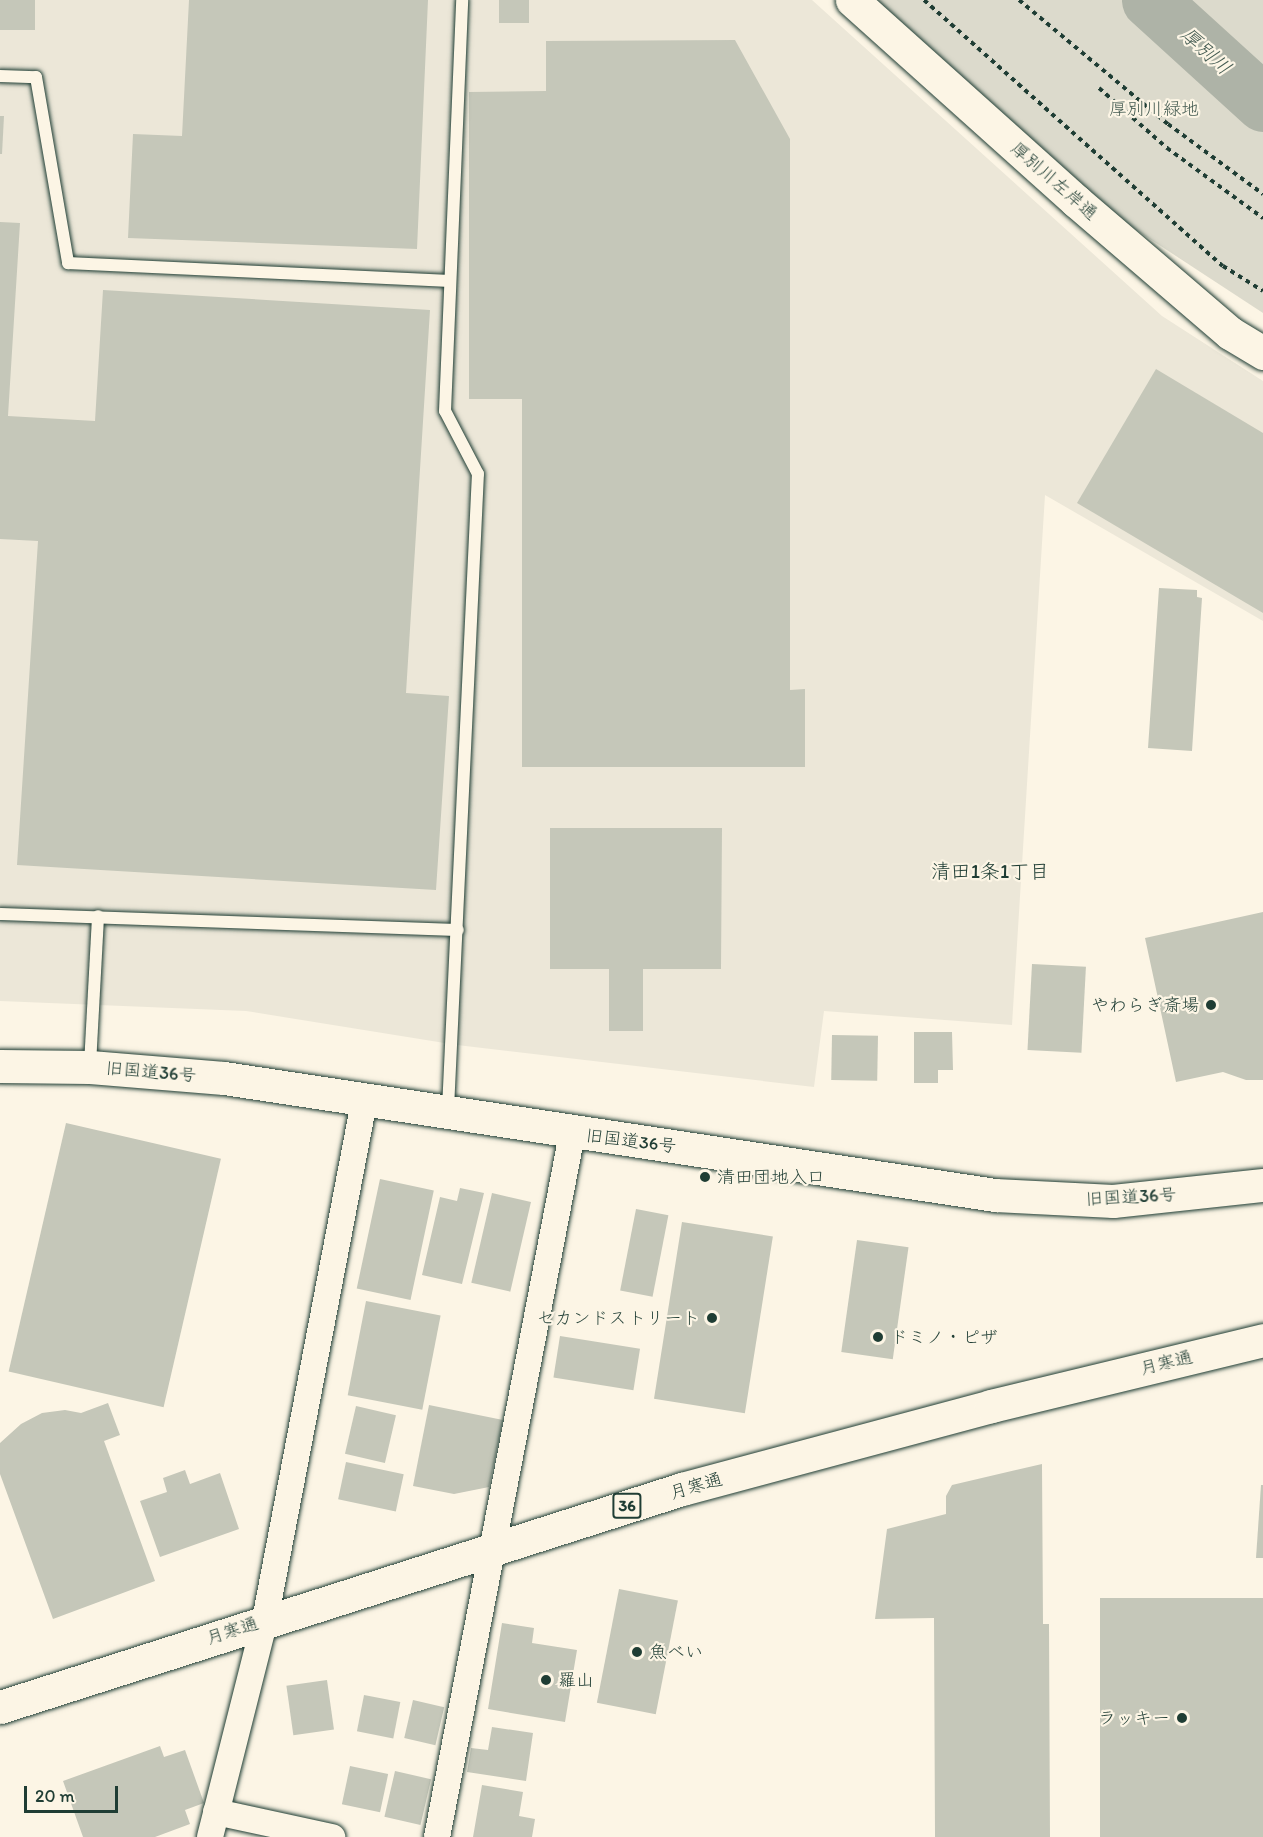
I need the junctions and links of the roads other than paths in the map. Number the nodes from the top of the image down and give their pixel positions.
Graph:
1 (462, 0) edge
2 (852, 0) edge
3 (0, 76) edge
4 (450, 281) junction
5 (1263, 353) edge
6 (0, 914) edge
7 (98, 916) junction
8 (458, 930) junction
9 (0, 1066) edge
10 (90, 1067) junction
11 (364, 1097) junction
12 (448, 1109) junction
13 (573, 1134) junction
14 (1263, 1185) edge
15 (1263, 1340) edge
16 (494, 1548) junction
17 (266, 1620) junction
18 (0, 1707) edge
19 (216, 1812) junction
20 (210, 1837) edge
21 (332, 1837) edge
22 (437, 1837) edge

1 - 4 lane
2 - 5 main road, 厚別川左岸通
3 - 4 lane
4 - 8 lane
6 - 7 lane
7 - 8 lane
7 - 10 lane
8 - 12 lane
9 - 10 main road, 旧国道36号
10 - 11 main road, 旧国道36号
11 - 12 main road, 旧国道36号
11 - 17 street
12 - 13 main road, 旧国道36号
13 - 14 main road, 旧国道36号
13 - 16 street
15 - 16 main road, 月寒通 / 36
16 - 17 main road, 月寒通 / 36
16 - 22 street
17 - 18 main road, 月寒通 / 36
17 - 19 street
19 - 20 street
19 - 21 street

